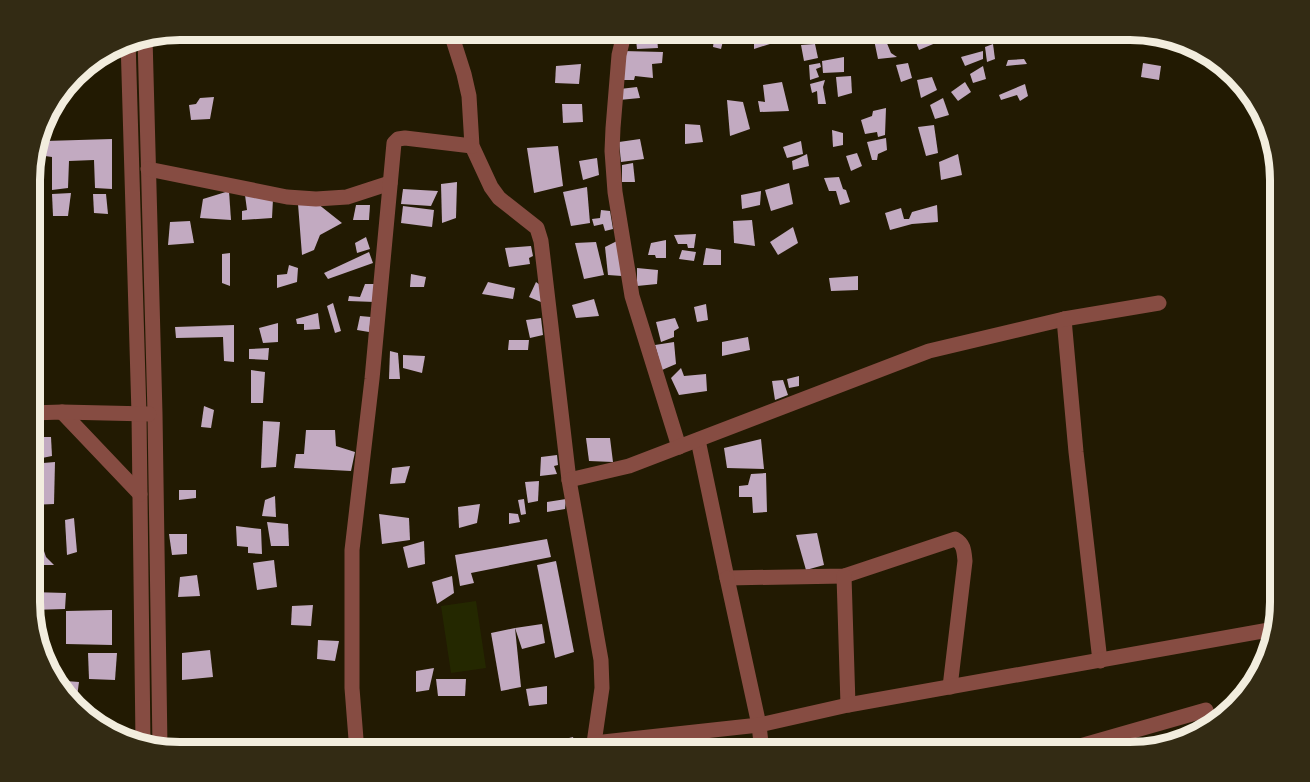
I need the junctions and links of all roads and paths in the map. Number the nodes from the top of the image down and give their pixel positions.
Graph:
1 (453, 41) edge
2 (622, 41) edge
3 (146, 45) edge
4 (128, 51) edge
5 (130, 91) junction
6 (147, 92) junction
7 (472, 146) junction
8 (148, 169) junction
9 (390, 183) junction
10 (1159, 303) dead end
11 (1064, 319) junction
12 (62, 411) junction
13 (40, 412) edge
14 (139, 414) junction
15 (155, 414) junction
16 (698, 440) junction
17 (679, 447) junction
18 (569, 480) junction
19 (140, 494) junction
20 (844, 576) junction
21 (727, 578) junction
22 (1267, 630) edge
23 (1100, 661) junction
24 (950, 687) junction
25 (848, 705) junction
26 (1206, 710) dead end
27 (759, 725) junction
28 (143, 737) edge
29 (160, 740) edge
30 (761, 741) edge
31 (1097, 741) edge
32 (356, 742) edge
33 (596, 742) edge
34 (641, 742) edge

1 - 7 street
2 - 17 street
3 - 6 street
4 - 5 street
5 - 6 street
5 - 14 street
6 - 8 street
7 - 9 street
7 - 18 street
8 - 9 street
8 - 15 street
9 - 32 street
10 - 11 street
11 - 16 street
11 - 23 street
12 - 13 street
12 - 14 street
12 - 19 street
14 - 15 street
14 - 19 street
15 - 29 street
16 - 17 street
16 - 21 street
17 - 18 street
18 - 33 street
19 - 28 street
20 - 21 street
20 - 24 street
20 - 25 street
21 - 27 street
22 - 23 street
23 - 24 street
24 - 25 street
25 - 27 street
26 - 31 street
27 - 30 street
27 - 34 street

